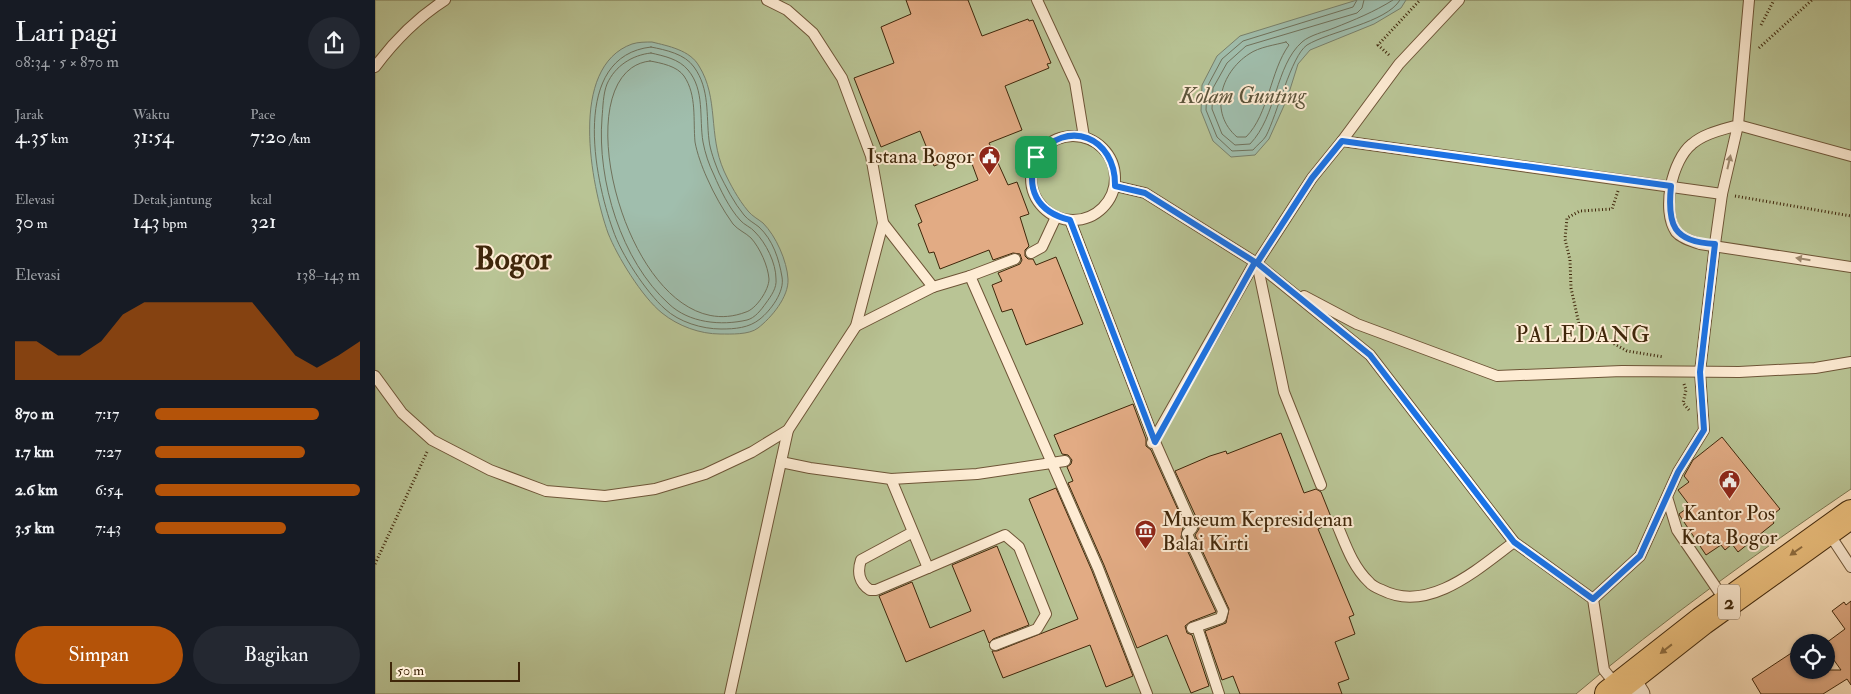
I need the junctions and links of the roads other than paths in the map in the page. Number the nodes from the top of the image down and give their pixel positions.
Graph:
1 (445, 0) edge
2 (767, 0) edge
3 (785, 0) edge
4 (1037, 0) edge
5 (1459, 0) edge
6 (1749, 0) edge
7 (787, 10) junction
8 (375, 67) edge
9 (1738, 125) junction
10 (1084, 137) junction
11 (1342, 141) junction
12 (1851, 156) edge
13 (1115, 186) junction
14 (1671, 186) junction
15 (1722, 194) junction
16 (1056, 217) junction
17 (1070, 220) junction
18 (883, 223) junction
19 (1715, 244) junction
20 (1031, 252) dead end
21 (1015, 259) dead end
22 (1256, 263) junction
23 (1851, 267) edge
24 (970, 276) junction
25 (1282, 284) junction
26 (933, 287) junction
27 (856, 326) junction
28 (1851, 362) edge
29 (1700, 372) junction
30 (375, 376) edge
31 (788, 430) junction
32 (1152, 443) junction
33 (1065, 461) dead end
34 (781, 462) junction
35 (1052, 464) junction
36 (891, 479) junction
37 (1321, 486) dead end
38 (1667, 497) junction
39 (1851, 514) edge
40 (1336, 522) dead end
41 (1827, 530) junction
42 (913, 532) junction
43 (1514, 542) junction
44 (1851, 566) edge
45 (928, 568) junction
46 (1593, 599) junction
47 (1727, 603) junction
48 (995, 646) dead end
49 (1624, 688) edge
50 (730, 694) edge
51 (1147, 694) edge
52 (1219, 694) edge

1 - 8 lane
2 - 7 lane
3 - 7 lane
4 - 10 lane
5 - 11 lane
6 - 9 lane
7 - 18 lane
9 - 12 lane
9 - 14 lane
15 -> 9 lane
10 - 13 lane
10 - 16 lane
11 - 14 lane
11 - 22 lane
13 - 17 lane
13 - 22 lane
14 - 15 lane
14 - 19 lane
15 - 19 lane
16 - 17 lane
16 - 20 lane
17 - 32 lane
18 - 26 lane
18 - 27 lane
23 -> 19 lane
19 - 29 lane
21 - 24 lane
22 - 25 lane
22 - 32 lane
22 - 37 lane
24 - 26 lane
24 - 35 lane
25 - 29 lane
25 - 43 lane
26 - 27 lane
27 - 31 lane
28 - 29 lane
29 - 38 lane
30 - 31 lane
31 - 34 lane
32 - 52 lane
33 - 35 lane
34 - 36 lane
34 - 50 lane
35 - 36 lane
35 - 51 lane
36 - 42 lane
38 - 46 lane
38 - 47 lane
39 - 41 main road, 2
40 - 43 lane
41 - 44 lane
41 -> 47 main road, 2
42 - 45 lane
42 - 45 lane
43 - 46 lane
45 - 48 lane
46 - 49 lane
47 -> 49 main road, 2

